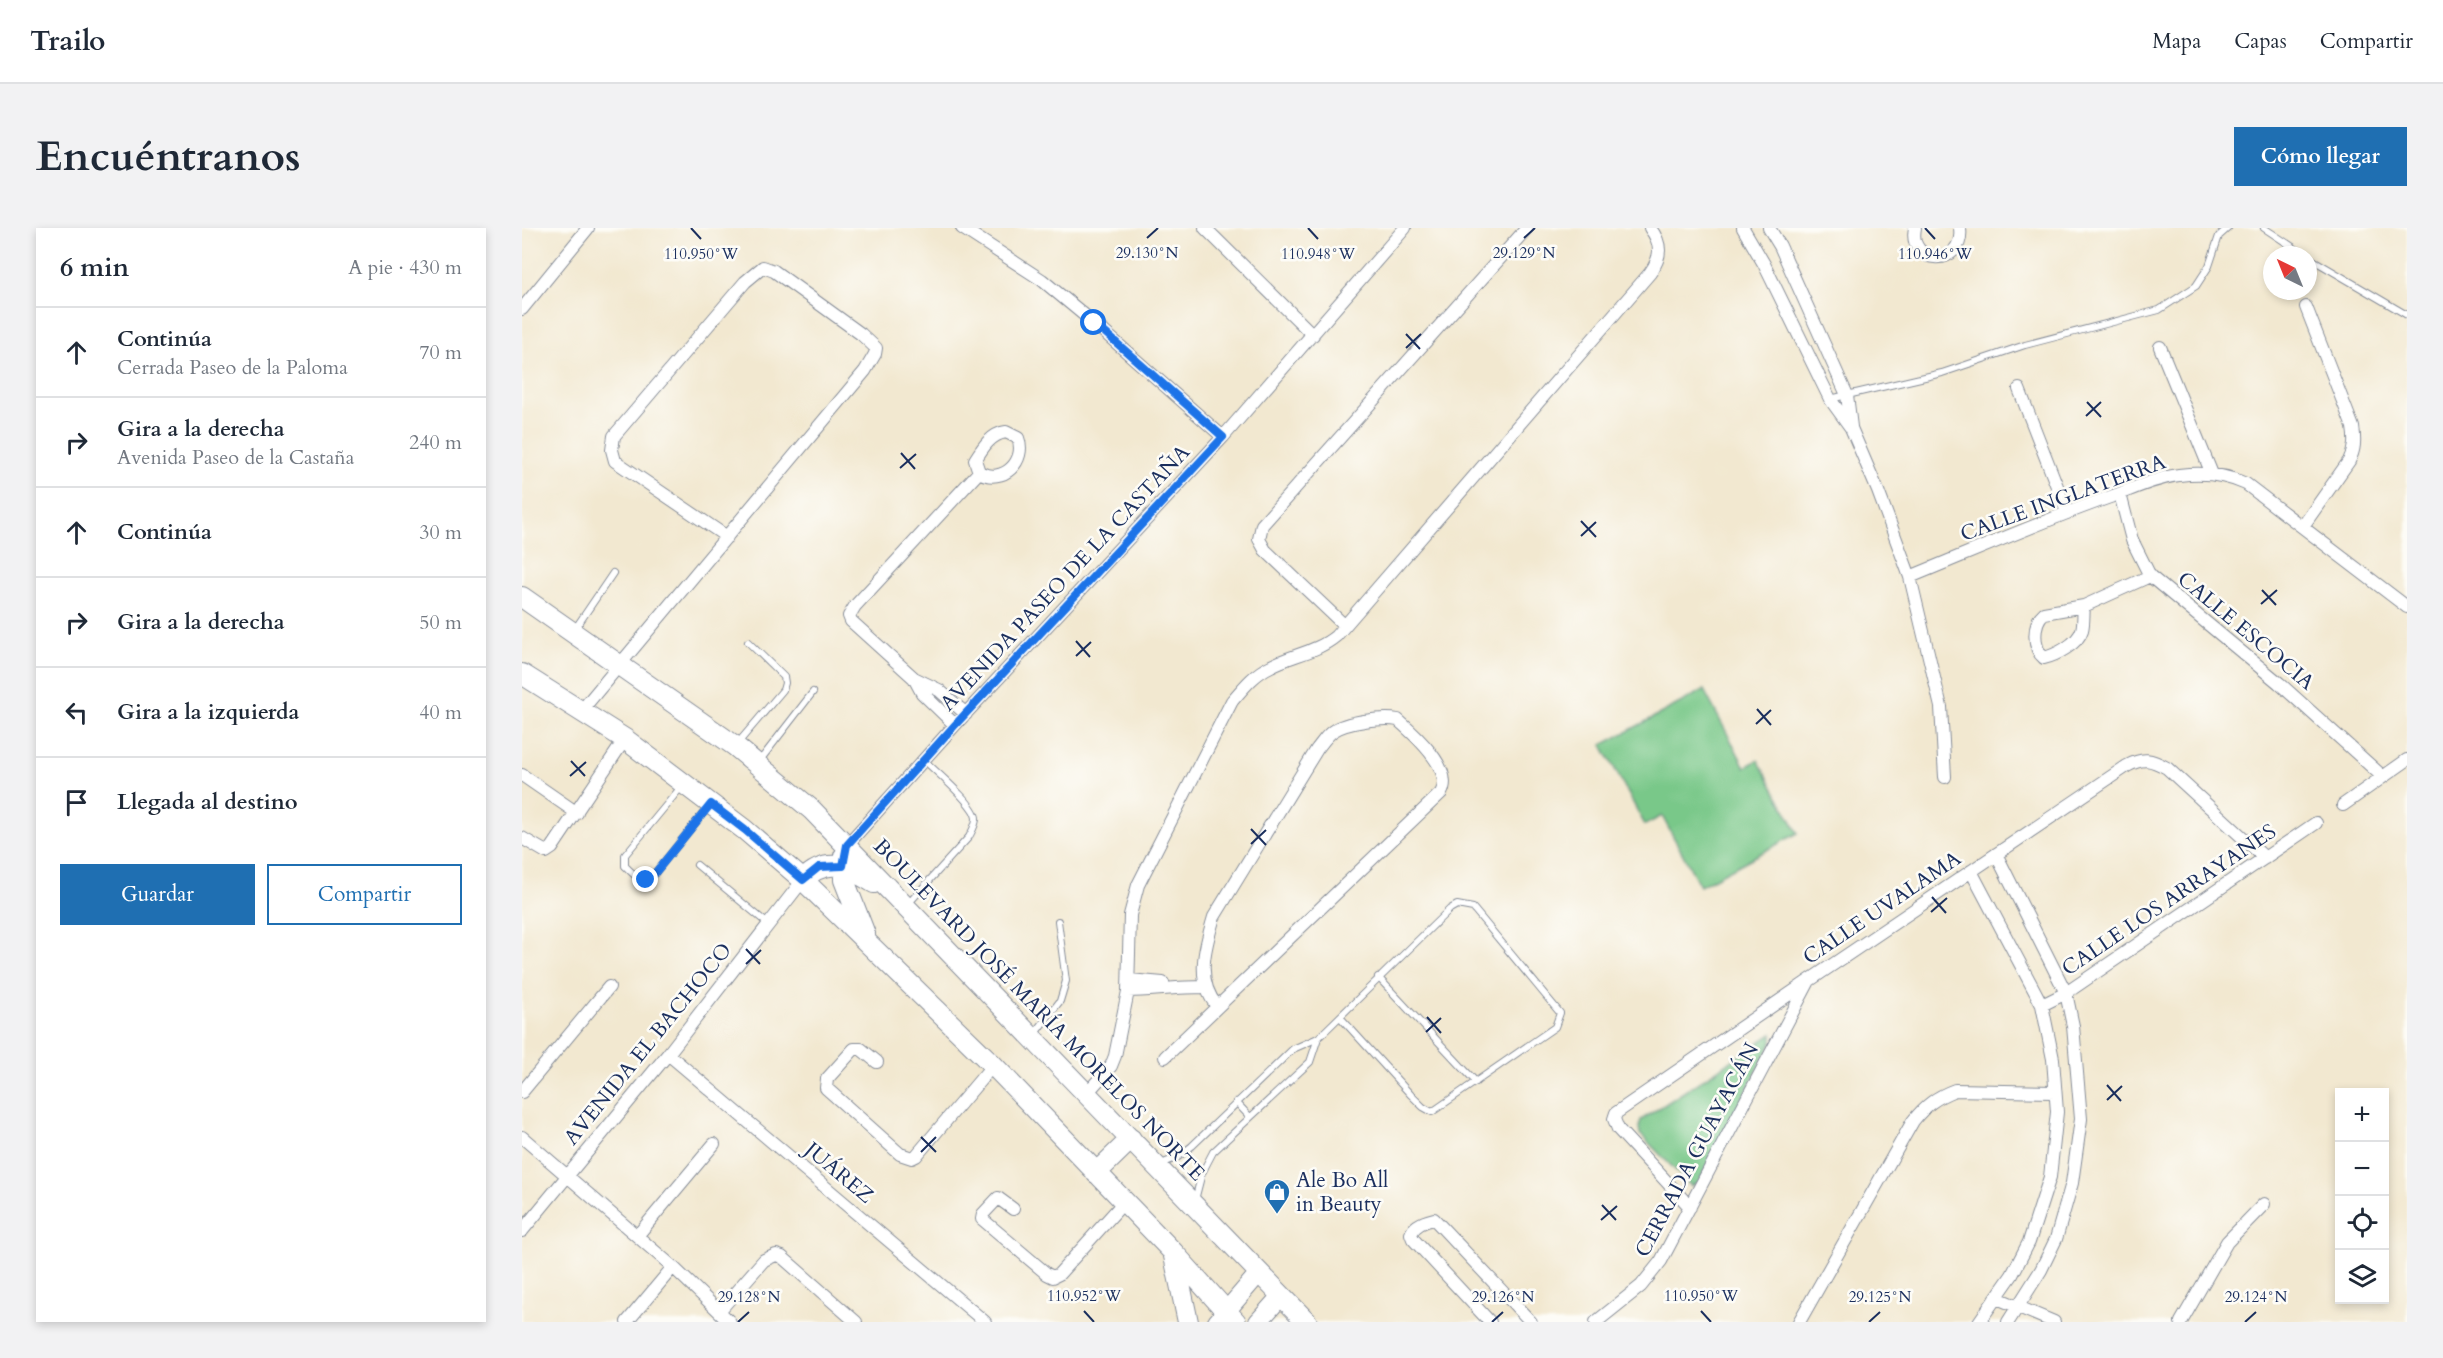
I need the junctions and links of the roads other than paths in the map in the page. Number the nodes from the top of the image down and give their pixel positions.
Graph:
1 (588, 228) edge
2 (962, 228) edge
3 (1205, 228) edge
4 (1405, 228) edge
5 (1527, 228) edge
6 (1650, 228) edge
7 (1743, 228) edge
8 (1915, 228) edge
9 (1961, 228) edge
10 (2228, 228) edge
11 (2264, 228) edge
12 (1772, 229) edge
13 (1750, 242) junction
14 (2291, 246) edge
15 (2317, 263) edge
16 (2307, 307) dead end
17 (522, 309) edge
18 (2407, 315) edge
19 (1313, 335) junction
20 (2160, 347) dead end
21 (2019, 389) dead end
22 (1847, 395) junction
23 (1830, 399) junction
24 (1851, 428) junction
25 (1223, 437) junction
26 (979, 472) dead end
27 (2212, 474) junction
28 (2120, 494) junction
29 (2067, 512) junction
30 (2302, 526) junction
31 (727, 537) junction
32 (612, 573) dead end
33 (2150, 576) junction
34 (1910, 577) junction
35 (522, 597) edge
36 (2084, 606) junction
37 (2407, 607) edge
38 (1344, 625) junction
39 (573, 632) junction
40 (748, 642) dead end
41 (619, 664) junction
42 (522, 674) edge
43 (914, 678) junction
44 (813, 692) dead end
45 (581, 711) junction
46 (966, 714) junction
47 (955, 725) junction
48 (625, 739) junction
49 (735, 746) junction
50 (924, 759) junction
51 (2407, 760) edge
52 (758, 763) junction
53 (522, 775) edge
54 (2382, 776) junction
55 (1945, 777) dead end
56 (684, 783) junction
57 (711, 804) junction
58 (2343, 805) dead end
59 (577, 813) junction
60 (2316, 823) dead end
61 (522, 838) edge
62 (847, 845) junction
63 (1996, 854) junction
64 (2265, 858) junction
65 (697, 865) dead end
66 (843, 866) junction
67 (1971, 871) junction
68 (803, 880) junction
69 (901, 901) junction
70 (1058, 921) dead end
71 (768, 924) junction
72 (869, 942) junction
73 (1378, 977) junction
74 (1810, 980) junction
75 (1129, 985) junction
76 (609, 987) dead end
77 (1204, 987) junction
78 (2066, 993) junction
79 (2042, 1005) junction
80 (1217, 1006) junction
81 (1340, 1017) junction
82 (1033, 1036) junction
83 (1318, 1038) junction
84 (668, 1053) junction
85 (1165, 1057) dead end
86 (877, 1062) dead end
87 (993, 1065) junction
88 (1476, 1082) junction
89 (522, 1092) edge
90 (1087, 1092) junction
91 (2055, 1092) junction
92 (1236, 1102) junction
93 (1250, 1117) junction
94 (522, 1137) edge
95 (1131, 1139) junction
96 (714, 1144) dead end
97 (1156, 1166) junction
98 (1096, 1173) junction
99 (569, 1175) junction
100 (1124, 1202) junction
101 (2264, 1204) dead end
102 (1194, 1205) junction
103 (1690, 1207) junction
104 (1013, 1209) dead end
105 (522, 1231) edge
106 (637, 1236) junction
107 (1174, 1253) junction
108 (673, 1267) junction
109 (1259, 1273) junction
110 (1281, 1296) junction
111 (1997, 1298) junction
112 (2018, 1307) junction
113 (720, 1310) junction
114 (1227, 1318) edge
115 (627, 1322) edge
116 (730, 1322) edge
117 (856, 1322) edge
118 (986, 1322) edge
119 (1188, 1322) edge
120 (1258, 1322) edge
121 (1307, 1322) edge
122 (1490, 1322) edge
123 (1531, 1322) edge
124 (1596, 1322) edge
125 (1799, 1322) edge
126 (1979, 1322) edge
127 (2008, 1322) edge
128 (2054, 1322) edge
129 (2181, 1322) edge

1 - 17 street
2 - 25 street
3 - 19 street
4 - 19 street, AVENIDA PASEO DE LA CASTAÑA
5 - 38 street
6 - 38 street
7 - 13 street
8 - 9 street
10 - 22 lane
11 - 14 lane
12 - 13 street
12 - 22 street
13 - 23 street
15 - 18 lane
16 - 30 street
19 - 25 street, AVENIDA PASEO DE LA CASTAÑA
20 - 27 street
21 - 29 street
22 - 23 lane
22 - 24 street
23 - 24 street
24 - 34 street
25 - 46 street, AVENIDA PASEO DE LA CASTAÑA
26 - 43 street
27 - 28 street, CALLE INGLATERRA
27 - 30 street, CALLE INGLATERRA
28 - 29 street, CALLE INGLATERRA
28 - 33 street, CALLE ESCOCIA
29 - 34 street, CALLE INGLATERRA
30 - 37 street, CALLE INGLATERRA
31 - 31 street
31 - 41 street
32 - 39 lane
33 - 36 street
33 - 54 street, CALLE ESCOCIA
34 - 55 street
35 - 39 main road, BOULEVARD JOSÉ MARÍA MORELOS NORTE
36 - 36 street
38 - 75 street
39 - 41 main road, BOULEVARD JOSÉ MARÍA MORELOS NORTE
40 - 49 lane
41 - 45 street
41 - 49 main road, BOULEVARD JOSÉ MARÍA MORELOS NORTE
42 - 45 main road
43 - 46 street
43 - 47 street
44 - 52 lane
45 - 48 main road
46 - 47 street, AVENIDA PASEO DE LA CASTAÑA
47 - 50 street, AVENIDA PASEO DE LA CASTAÑA
48 - 56 main road
48 - 59 street
49 - 52 main road, BOULEVARD JOSÉ MARÍA MORELOS NORTE
50 - 62 street, AVENIDA PASEO DE LA CASTAÑA
50 - 69 lane
51 - 54 street
52 - 62 main road, BOULEVARD JOSÉ MARÍA MORELOS NORTE
53 - 59 street
54 - 58 street
56 - 57 main road
56 - 57 lane
57 - 68 main road
59 - 61 street
60 - 64 street, CALLE LOS ARRAYANES
62 - 66 main road
62 - 69 main road, BOULEVARD JOSÉ MARÍA MORELOS NORTE
63 - 64 street, CALLE UVALAMA
63 - 67 street, CALLE UVALAMA
63 - 78 street
64 - 78 street, CALLE LOS ARRAYANES
65 - 71 lane
66 - 68 main road
66 - 69 main road
66 - 72 main road
67 - 74 street, CALLE UVALAMA
67 - 79 street
68 - 71 street, AVENIDA EL BACHOCO
68 - 72 main road
69 - 82 main road, BOULEVARD JOSÉ MARÍA MORELOS NORTE
70 - 82 lane
71 - 84 street, AVENIDA EL BACHOCO
72 - 87 main road
73 - 81 lane
73 - 88 lane
73 - 88 lane
74 - 103 street, CERRADA GUAYACÁN
74 - 103 street, CALLE UVALAMA
75 - 77 street
75 - 90 street
76 - 89 street
77 - 80 street
77 - 80 street
78 - 79 street, CALLE LOS ARRAYANES
78 - 112 street
79 - 91 street
80 - 85 street
81 - 83 lane
81 - 88 lane
82 - 90 main road, BOULEVARD JOSÉ MARÍA MORELOS NORTE
83 - 92 lane
83 - 93 lane
84 - 99 street, AVENIDA EL BACHOCO
84 - 118 street, JUÁREZ
86 - 87 street
87 - 98 main road
90 - 95 main road, BOULEVARD JOSÉ MARÍA MORELOS NORTE
91 - 111 street
91 - 125 street
92 - 93 lane
92 - 97 lane
93 - 102 lane
94 - 99 street
95 - 97 main road, BOULEVARD JOSÉ MARÍA MORELOS NORTE
95 - 98 main road
96 - 106 street
97 - 102 main road, BOULEVARD JOSÉ MARÍA MORELOS NORTE
98 - 100 main road
99 - 105 street, AVENIDA EL BACHOCO
99 - 106 street
100 - 104 street
100 - 107 main road
101 - 129 street
102 - 109 main road, BOULEVARD JOSÉ MARÍA MORELOS NORTE
103 - 124 street, CERRADA GUAYACÁN
106 - 108 street
107 - 114 main road
107 - 119 main road
108 - 113 street
108 - 115 street
109 - 110 main road, BOULEVARD JOSÉ MARÍA MORELOS NORTE
109 - 114 main road
110 - 120 main road
110 - 121 main road, BOULEVARD JOSÉ MARÍA MORELOS NORTE
111 - 112 street
111 - 126 street
112 - 127 street
112 - 128 street
113 - 116 street
113 - 117 street
122 - 123 street

